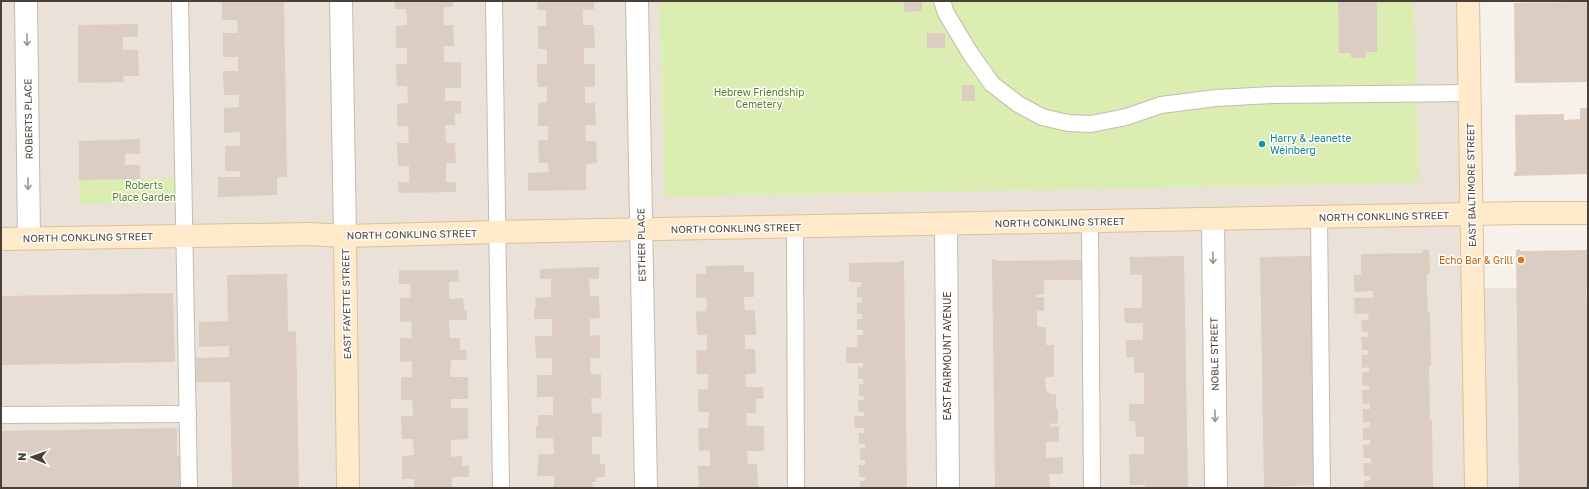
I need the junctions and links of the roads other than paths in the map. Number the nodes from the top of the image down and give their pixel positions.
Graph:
1 (26, 1) edge
2 (180, 1) edge
3 (341, 1) edge
4 (494, 1) edge
5 (637, 1) edge
6 (942, 1) edge
7 (1468, 1) edge
8 (1470, 93) junction
9 (1588, 213) edge
10 (1472, 214) junction
11 (1319, 217) junction
12 (1213, 219) junction
13 (1090, 221) junction
14 (946, 224) junction
15 (795, 227) junction
16 (641, 230) junction
17 (498, 232) junction
18 (183, 236) junction
19 (345, 236) junction
20 (29, 238) junction
21 (1, 239) edge
22 (188, 414) junction
23 (1, 415) edge
24 (189, 488) edge
25 (348, 488) edge
26 (501, 488) edge
27 (646, 488) edge
28 (796, 488) edge
29 (948, 488) edge
30 (1092, 488) edge
31 (1216, 488) edge
32 (1322, 488) edge
33 (1476, 488) edge

1 -> 20 street, ROBERTS PLACE
2 - 18 lane
3 - 19 street, EAST FAYETTE STREET
4 - 17 lane
5 - 16 street, ESTHER PLACE
6 - 8 lane
7 - 8 street, EAST BALTIMORE STREET
8 - 10 street, EAST BALTIMORE STREET
9 - 10 street, NORTH CONKLING STREET
10 - 11 street, NORTH CONKLING STREET
10 - 33 street, EAST BALTIMORE STREET
11 - 12 street, NORTH CONKLING STREET
11 - 32 lane
12 - 13 street, NORTH CONKLING STREET
12 -> 31 street, NOBLE STREET
13 - 14 street, NORTH CONKLING STREET
13 - 30 lane
14 - 15 street, NORTH CONKLING STREET
14 - 29 street, EAST FAIRMOUNT AVENUE
15 - 16 street, NORTH CONKLING STREET
15 - 28 lane
16 - 17 street, NORTH CONKLING STREET
16 - 27 street, ESTHER PLACE
17 - 19 street, NORTH CONKLING STREET
17 - 26 lane
18 - 19 street, NORTH CONKLING STREET
18 - 20 street, NORTH CONKLING STREET
18 - 22 lane
19 - 25 street, EAST FAYETTE STREET
20 - 21 street, NORTH CONKLING STREET
22 - 23 lane
22 - 24 lane

